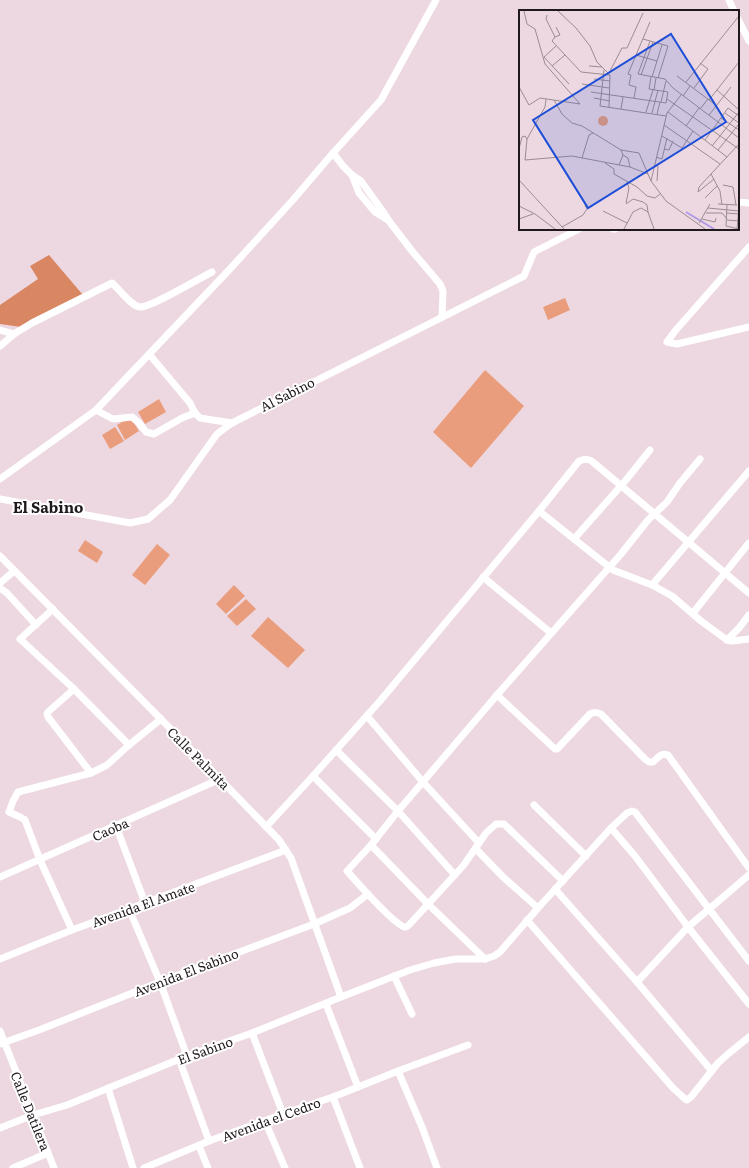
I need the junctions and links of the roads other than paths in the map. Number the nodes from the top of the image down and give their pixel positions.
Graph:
1 (436, 0) edge
2 (729, 0) edge
3 (734, 10) edge
4 (739, 21) edge
5 (749, 41) edge
6 (333, 153) junction
7 (739, 202) edge
8 (749, 203) edge
9 (577, 230) edge
10 (749, 247) edge
11 (212, 272) dead end
12 (442, 317) junction
13 (749, 327) edge
14 (0, 330) edge
15 (14, 334) junction
16 (0, 346) edge
17 (149, 354) junction
18 (96, 410) junction
19 (195, 413) junction
20 (232, 422) junction
21 (650, 450) dead end
22 (700, 459) dead end
23 (749, 471) edge
24 (0, 478) edge
25 (621, 486) junction
26 (0, 499) edge
27 (539, 511) junction
28 (655, 513) junction
29 (574, 539) junction
30 (688, 542) junction
31 (749, 543) edge
32 (0, 556) edge
33 (609, 567) junction
34 (14, 570) junction
35 (725, 573) junction
36 (483, 576) junction
37 (0, 583) edge
38 (652, 585) junction
39 (0, 588) edge
40 (749, 593) edge
41 (53, 609) junction
42 (693, 613) junction
43 (749, 615) edge
44 (36, 625) junction
45 (551, 633) junction
46 (727, 640) junction
47 (748, 642) edge
48 (74, 689) junction
49 (497, 695) junction
50 (367, 716) junction
51 (161, 719) junction
52 (129, 744) junction
53 (336, 750) junction
54 (91, 772) junction
55 (313, 776) junction
56 (220, 779) junction
57 (423, 782) junction
58 (534, 805) dead end
59 (398, 811) junction
60 (116, 826) junction
61 (266, 827) junction
62 (610, 828) junction
63 (374, 842) junction
64 (478, 846) junction
65 (286, 850) junction
66 (586, 856) junction
67 (40, 860) junction
68 (749, 868) edge
69 (454, 874) junction
70 (749, 876) edge
71 (0, 877) edge
72 (563, 881) junction
73 (555, 889) junction
74 (368, 894) junction
75 (145, 903) junction
76 (428, 904) junction
77 (538, 908) junction
78 (709, 909) junction
79 (129, 910) junction
80 (527, 920) junction
81 (314, 924) junction
82 (688, 927) junction
83 (72, 930) junction
84 (0, 959) edge
85 (485, 959) junction
86 (749, 961) edge
87 (394, 976) junction
88 (160, 982) junction
89 (636, 982) junction
90 (341, 997) junction
91 (326, 1004) junction
92 (749, 1004) edge
93 (412, 1014) dead end
94 (0, 1031) edge
95 (252, 1033) junction
96 (749, 1037) edge
97 (2, 1043) edge
98 (468, 1045) dead end
99 (187, 1056) junction
100 (179, 1059) junction
101 (711, 1070) junction
102 (398, 1071) junction
103 (358, 1087) junction
104 (108, 1088) junction
105 (333, 1097) junction
106 (283, 1114) junction
107 (33, 1115) junction
108 (265, 1121) junction
109 (0, 1128) edge
110 (209, 1141) junction
111 (199, 1146) junction
112 (48, 1153) junction
113 (13, 1168) edge
114 (54, 1168) edge
115 (133, 1168) edge
116 (144, 1168) edge
117 (208, 1168) edge
118 (285, 1168) edge
119 (360, 1168) edge
120 (437, 1168) edge

1 - 6 street
2 - 3 street
4 - 5 street
6 - 12 street
6 - 17 street
7 - 8 street
9 - 12 street, Al Sabino
10 - 13 street
11 - 15 street
12 - 20 street, Al Sabino
14 - 15 street
15 - 16 street
17 - 18 street
17 - 19 street
18 - 19 street
18 - 24 street
19 - 20 street
20 - 26 street, Al Sabino
21 - 25 street
22 - 28 street
23 - 30 street
25 - 27 street
25 - 28 street
25 - 29 street
27 - 29 street
27 - 36 street
28 - 30 street
28 - 33 street
29 - 33 street
30 - 35 street
30 - 38 street
31 - 35 street
32 - 34 street, Calle Palmita
33 - 38 street
33 - 45 street
34 - 37 street
34 - 41 street, Calle Palmita
35 - 40 street
35 - 42 street
36 - 45 street
36 - 50 street
38 - 42 street
39 - 44 street
41 - 44 street
41 - 51 street, Calle Palmita
42 - 46 street
43 - 46 street
44 - 48 street
45 - 49 street
46 - 47 street
48 - 52 street
48 - 54 street
49 - 57 street
49 - 68 street
50 - 53 street
50 - 57 street
51 - 52 street
51 - 56 street, Calle Palmita
52 - 54 street
53 - 55 street
53 - 59 street
54 - 67 street
55 - 61 street
55 - 63 street
56 - 60 street, Caoba
56 - 61 street, Calle Palmita
57 - 59 street
57 - 64 street
58 - 66 street
59 - 63 street
59 - 69 street
60 - 67 street, Caoba
60 - 75 street
61 - 65 street, Calle Palmita
62 - 66 street
62 - 78 street
62 - 82 street
63 - 74 street
63 - 76 street
64 - 69 street
64 - 72 street
64 - 77 street
65 - 75 street, Avenida El Amate
65 - 81 street, Calle Palmita
66 - 72 street
67 - 71 street, Caoba
67 - 83 street
69 - 76 street
70 - 78 street
72 - 73 street
73 - 77 street
73 - 89 street
74 - 76 street
74 - 81 street, Avenida El Sabino
75 - 79 street, Avenida El Amate
76 - 85 street
77 - 80 street
78 - 82 street
78 - 86 street
79 - 83 street, Avenida El Amate
79 - 88 street
80 - 85 street
80 - 101 street
81 - 88 street, Avenida El Sabino
81 - 90 street, Calle Palmita
82 - 89 street
82 - 92 street
83 - 84 street, Avenida El Amate
85 - 87 street, El Sabino
87 - 90 street, El Sabino
87 - 93 street
88 - 97 street, Avenida El Sabino
88 - 99 street
89 - 101 street
90 - 91 street, El Sabino
91 - 95 street, El Sabino
91 - 103 street
94 - 97 street, Calle Datilera
95 - 99 street, El Sabino
95 - 106 street
96 - 101 street
97 - 107 street, Calle Datilera
98 - 102 street, Avenida el Cedro
99 - 100 street, El Sabino
100 - 104 street, El Sabino
100 - 110 street
102 - 103 street, Avenida el Cedro
102 - 120 street
103 - 105 street, Avenida el Cedro
104 - 107 street, El Sabino
104 - 115 street
105 - 106 street, Avenida el Cedro
105 - 119 street
106 - 108 street, Avenida el Cedro
107 - 109 street, El Sabino
107 - 112 street, Calle Datilera
108 - 110 street, Avenida el Cedro
108 - 118 street
110 - 111 street, Avenida el Cedro
111 - 116 street, Avenida el Cedro
111 - 117 street
112 - 113 street
112 - 114 street, Calle Datilera

